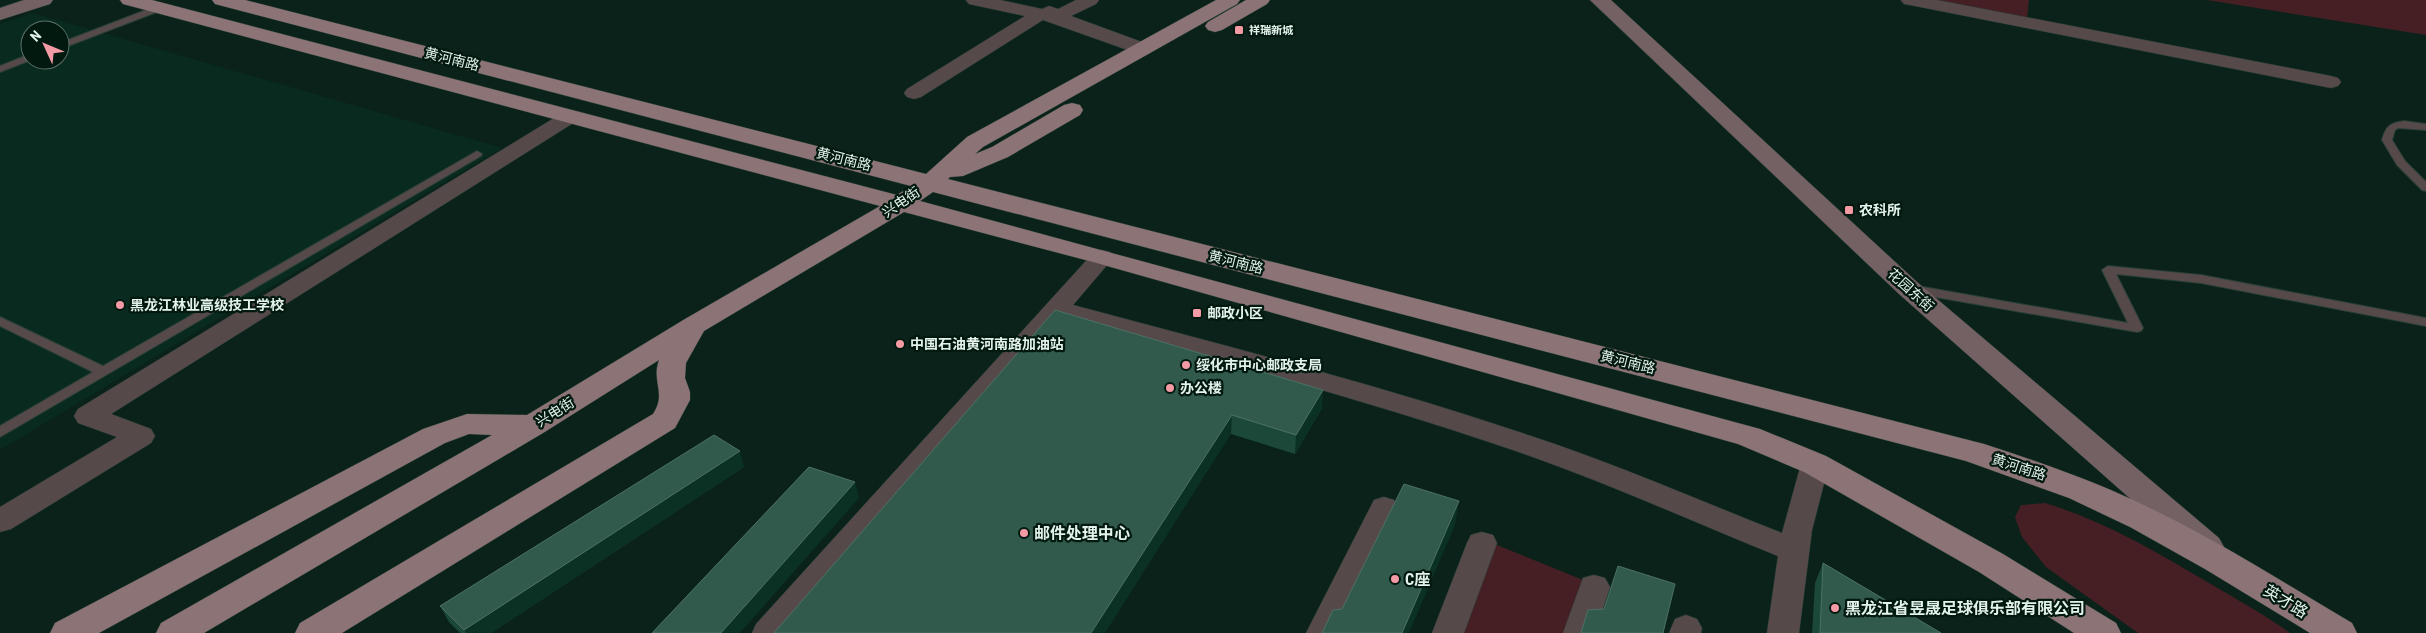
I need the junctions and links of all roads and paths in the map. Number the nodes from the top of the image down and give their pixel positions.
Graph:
1 (43, 0) edge
2 (130, 0) edge
3 (222, 0) edge
4 (975, 0) edge
5 (1090, 0) edge
6 (1230, 0) edge
7 (1260, 0) edge
8 (1600, 0) edge
9 (1910, 0) edge
10 (159, 8) junction
11 (1045, 10) edge
12 (0, 14) edge
13 (70, 42) edge
14 (1152, 53) junction
15 (20, 61) edge
16 (0, 68) edge
17 (2330, 82) dead end
18 (914, 93) dead end
19 (572, 116) junction
20 (2426, 127) edge
21 (477, 154) dead end
22 (931, 182) junction
23 (2426, 188) edge
24 (901, 204) junction
25 (1124, 234) junction
26 (1102, 257) junction
27 (1908, 288) junction
28 (1057, 308) junction
29 (0, 321) edge
30 (2426, 322) edge
31 (695, 325) junction
32 (103, 372) junction
33 (532, 426) junction
34 (0, 432) edge
35 (1815, 464) junction
36 (1384, 508) dead end
37 (0, 521) edge
38 (1482, 543) dead end
39 (1794, 550) junction
40 (2233, 569) junction
41 (1594, 587) dead end
42 (68, 633) edge
43 (174, 633) edge
44 (313, 633) edge
45 (768, 633) edge
46 (1322, 633) edge
47 (1448, 633) edge
48 (1579, 633) edge
49 (1783, 633) edge
50 (2103, 633) edge
51 (2321, 633) edge
52 (2339, 633) edge

1 - 12 main road
2 - 10 main road, 黄河南路
3 - 22 main road, 黄河南路
4 - 11 street
5 - 11 street
6 - 14 main road, 兴电街
7 - 14 main road, 兴电街
8 - 27 main road, 花园东街
9 - 17 street
10 - 13 lane
10 - 19 main road, 黄河南路
11 - 14 street
11 - 18 street
14 - 22 main road, 兴电街
15 - 16 lane
19 - 24 main road, 黄河南路
19 - 37 street
20 - 23 lane
21 - 32 lane
22 - 24 main road, 兴电街
22 - 25 main road, 黄河南路
24 - 26 main road, 黄河南路
24 - 31 main road, 兴电街
25 - 26 main road
25 - 40 main road, 黄河南路
26 - 28 street
26 - 35 main road, 黄河南路
27 - 30 lane
27 - 40 main road, 花园东街
28 - 39 street
28 - 45 street
29 - 32 lane
31 - 33 main road, 兴电街
31 - 44 main road
32 - 34 lane
33 - 42 main road
33 - 43 main road, 兴电街
35 - 39 street
35 - 50 main road, 黄河南路
36 - 46 street
38 - 47 street
39 - 49 street
40 - 51 main road
40 - 52 main road, 英才路
41 - 48 street

